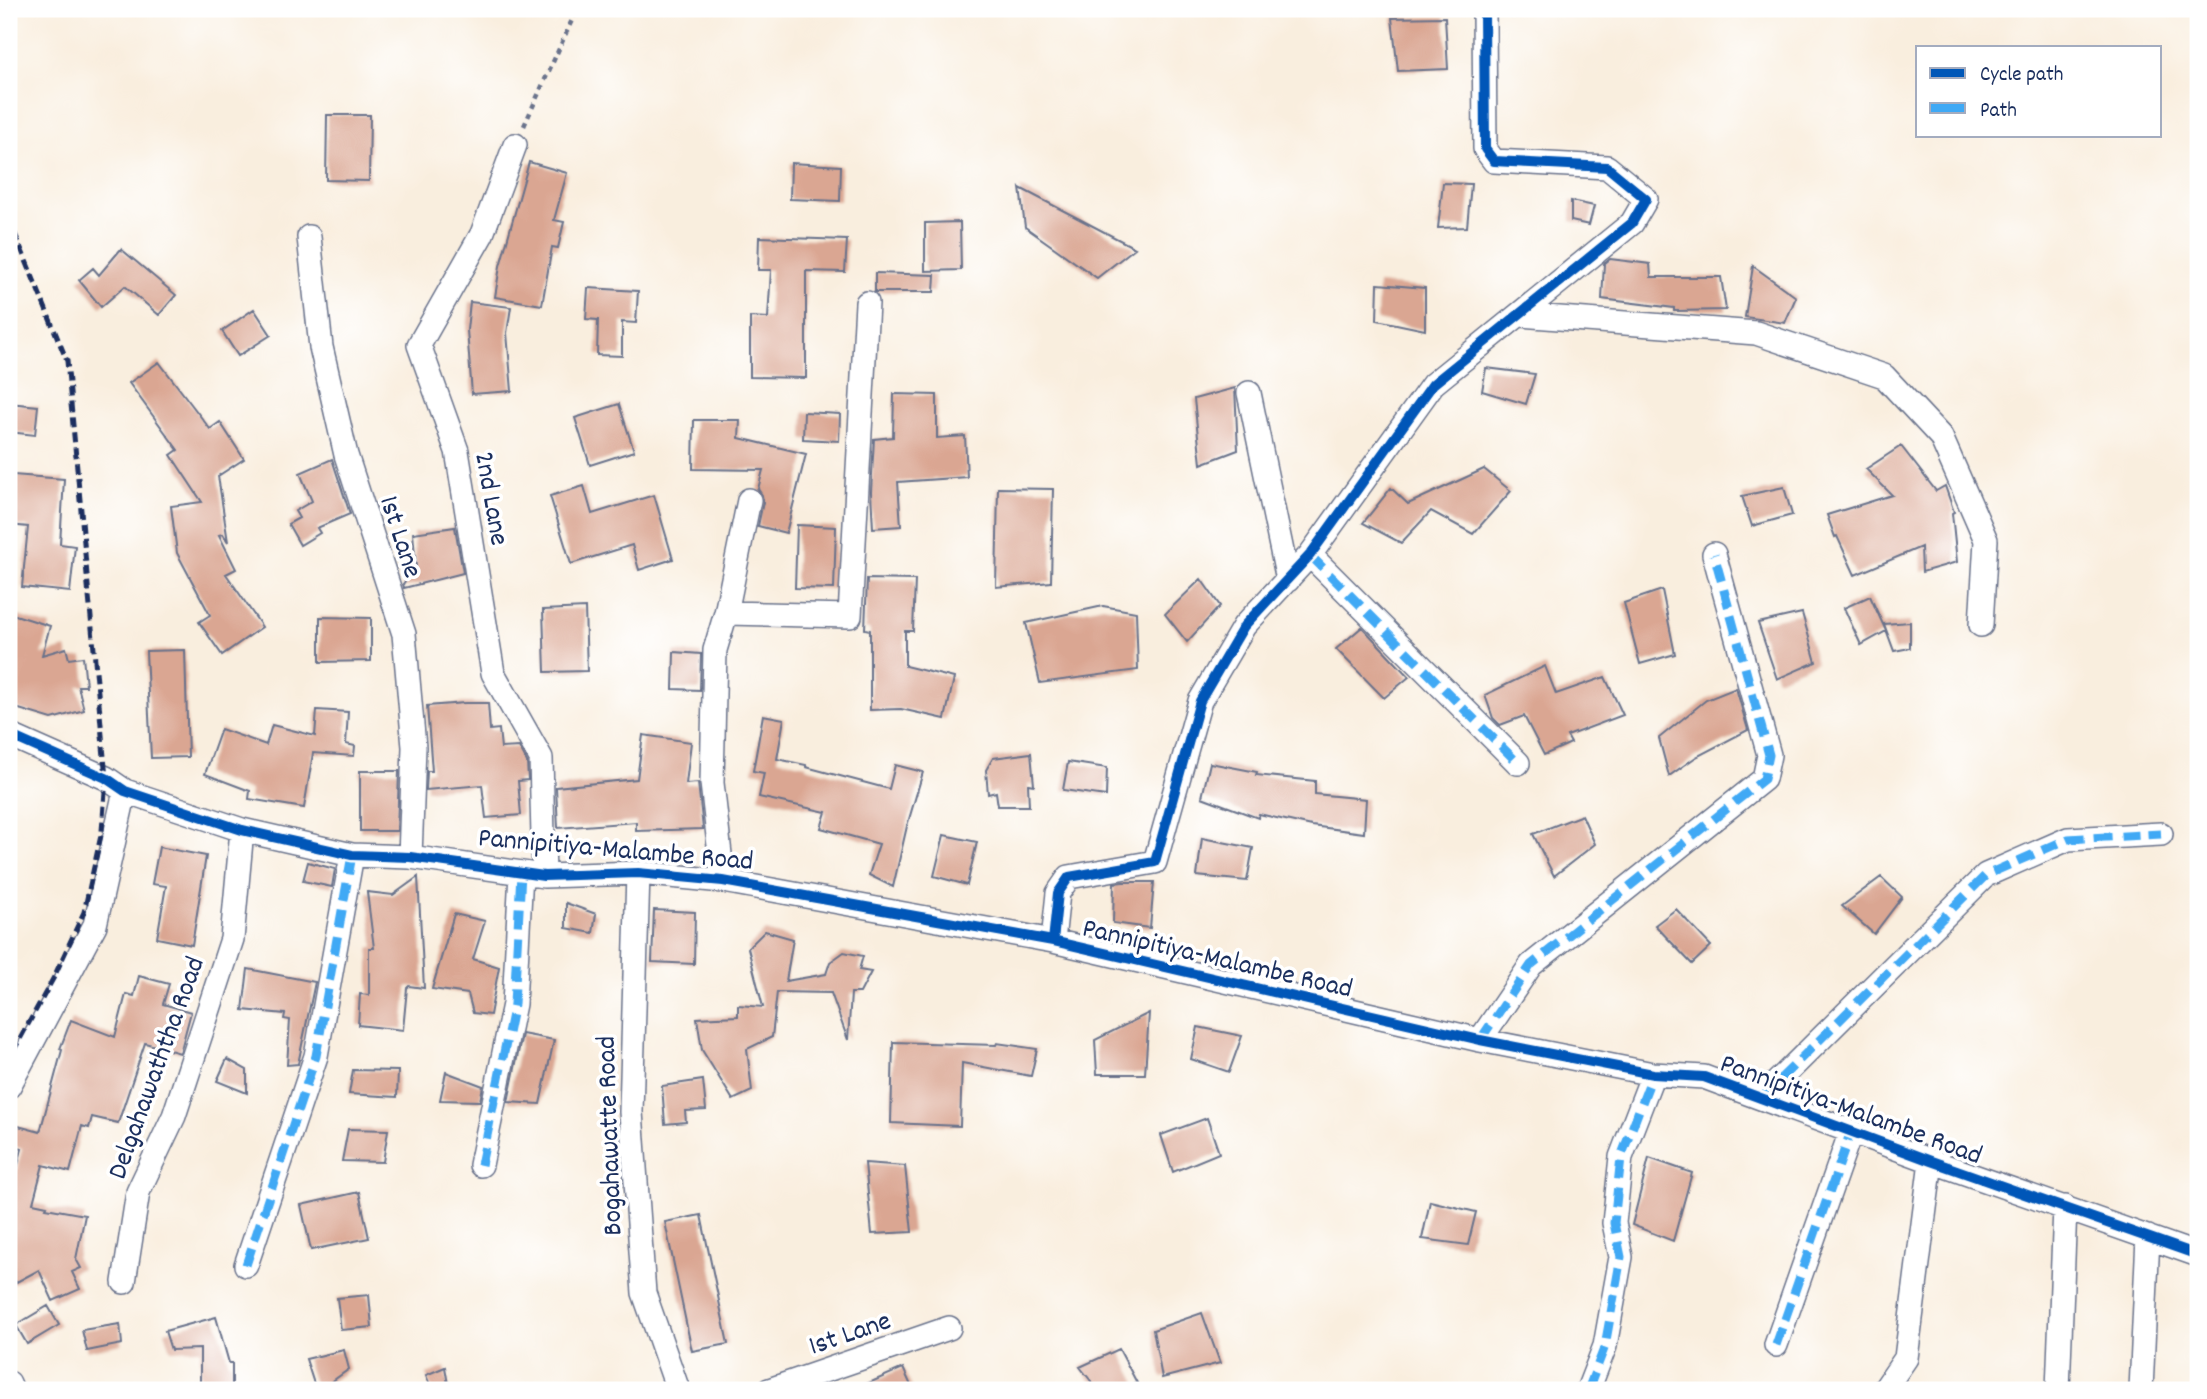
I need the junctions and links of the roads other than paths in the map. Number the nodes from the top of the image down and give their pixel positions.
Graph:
1 (1484, 9) edge
2 (515, 145) road end
3 (309, 237) dead end
4 (867, 303) dead end
5 (1520, 315) junction
6 (1249, 393) dead end
7 (749, 500) dead end
8 (1714, 554) dead end
9 (1310, 555) junction
10 (1288, 580) junction
11 (726, 613) junction
12 (1981, 625) dead end
13 (9, 734) edge
14 (1518, 764) dead end
15 (125, 791) junction
16 (242, 830) junction
17 (2161, 834) dead end
18 (352, 855) junction
19 (410, 857) junction
20 (521, 873) junction
21 (638, 873) junction
22 (544, 876) junction
23 (723, 881) junction
24 (1053, 941) junction
25 (1480, 1040) junction
26 (1653, 1074) junction
27 (9, 1086) edge
28 (1761, 1098) junction
29 (1852, 1132) junction
30 (1931, 1161) junction
31 (481, 1165) dead end
32 (2065, 1207) junction
33 (2148, 1237) junction
34 (2198, 1255) edge
35 (246, 1265) dead end
36 (124, 1282) dead end
37 (948, 1328) dead end
38 (1776, 1345) dead end
39 (9, 1383) edge
40 (12, 1390) edge
41 (678, 1390) edge
42 (769, 1390) edge
43 (1588, 1390) edge
44 (1884, 1390) edge
45 (2058, 1390) edge
46 (2141, 1390) edge

1 - 5 street
2 - 22 street, 2nd Lane
3 - 19 street, 1st Lane
4 - 11 street
5 - 9 street
5 - 12 street
6 - 10 street
7 - 11 street
8 - 25 street
9 - 10 street
9 - 14 street
10 - 24 street
11 - 23 street
13 - 15 street, Pannipitiya-Malambe Road
15 - 16 street, Pannipitiya-Malambe Road
15 - 27 street
16 - 18 street, Pannipitiya-Malambe Road
16 - 36 street, Delgahawaththa Road
17 - 28 street
18 - 19 street, Pannipitiya-Malambe Road
18 - 35 street
19 - 20 street, Pannipitiya-Malambe Road
20 - 22 street, Pannipitiya-Malambe Road
20 - 31 street
21 - 22 street, Pannipitiya-Malambe Road
21 - 23 street, Pannipitiya-Malambe Road
21 - 41 street, Bogahawatte Road
23 - 24 street, Pannipitiya-Malambe Road
24 - 25 street, Pannipitiya-Malambe Road
25 - 26 street, Pannipitiya-Malambe Road
26 - 28 street, Pannipitiya-Malambe Road
26 - 43 street
28 - 29 street, Pannipitiya-Malambe Road
29 - 30 street, Pannipitiya-Malambe Road
29 - 38 street
30 - 32 street, Pannipitiya-Malambe Road
30 - 44 street
32 - 33 street, Pannipitiya-Malambe Road
32 - 45 street
33 - 34 street, Pannipitiya-Malambe Road
33 - 46 street
37 - 42 street, 1st Lane
39 - 40 street

